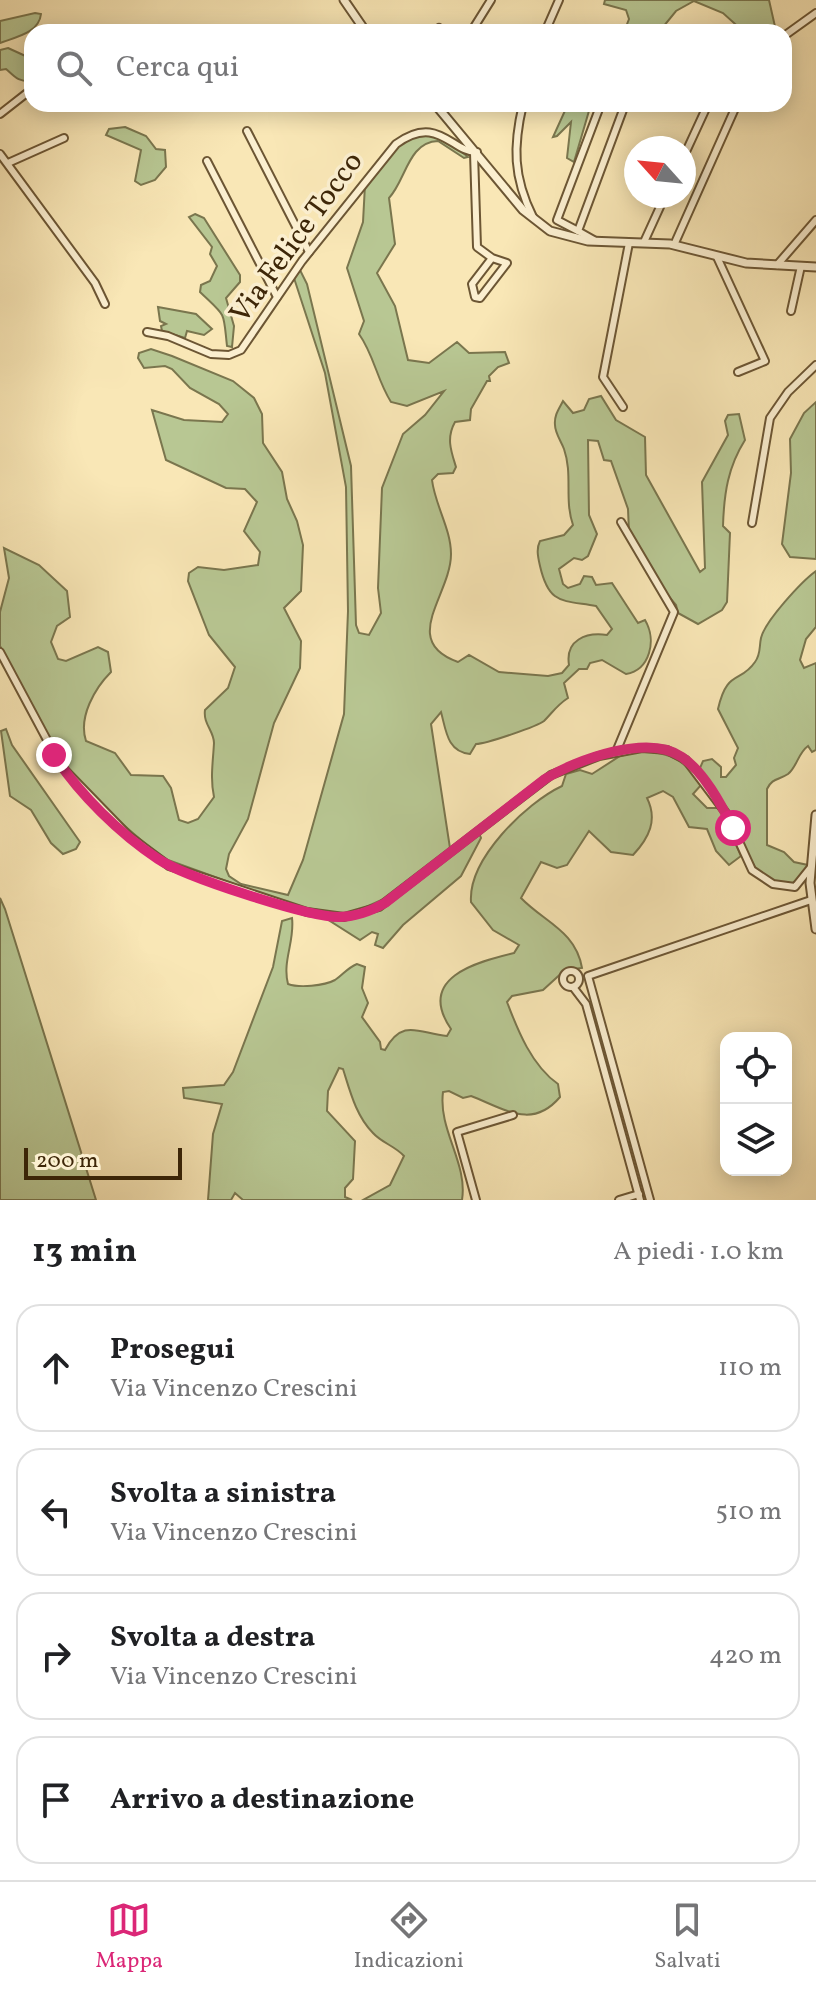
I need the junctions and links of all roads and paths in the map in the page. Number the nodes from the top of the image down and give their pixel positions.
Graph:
1 (344, 0) edge
2 (491, 0) edge
3 (559, 0) edge
4 (816, 13) edge
5 (360, 24) edge
6 (476, 24) edge
7 (548, 24) edge
8 (792, 30) edge
9 (24, 95) edge
10 (442, 112) edge
11 (521, 112) edge
12 (598, 112) edge
13 (622, 112) edge
14 (704, 112) edge
15 (733, 112) edge
16 (0, 114) edge
17 (247, 131) dead end
18 (693, 136) edge
19 (64, 138) dead end
20 (475, 152) junction
21 (0, 154) edge
22 (207, 161) dead end
23 (8, 163) junction
24 (660, 208) edge
25 (816, 220) edge
26 (537, 224) junction
27 (578, 231) junction
28 (598, 242) junction
29 (644, 242) junction
30 (629, 243) junction
31 (674, 245) junction
32 (309, 252) junction
33 (717, 257) junction
34 (492, 258) junction
35 (777, 265) junction
36 (801, 266) junction
37 (816, 267) edge
38 (277, 297) junction
39 (105, 304) dead end
40 (791, 311) dead end
41 (147, 332) dead end
42 (816, 365) edge
43 (738, 372) dead end
44 (623, 407) dead end
45 (621, 522) dead end
46 (752, 523) dead end
47 (0, 652) edge
48 (616, 752) junction
49 (816, 815) edge
50 (811, 867) junction
51 (811, 900) junction
52 (816, 929) edge
53 (588, 976) junction
54 (578, 977) junction
55 (573, 987) junction
56 (513, 1115) dead end
57 (630, 1127) junction
58 (622, 1129) junction
59 (639, 1197) edge
60 (476, 1200) edge
61 (619, 1200) edge
62 (650, 1200) edge

1 - 5 street
2 - 6 street
3 - 7 street
4 - 8 street
9 - 16 street
10 - 20 street
11 - 26 street
12 - 27 street
13 - 27 street
14 - 18 street
15 - 31 street
17 - 32 street
19 - 23 street
20 - 26 street
20 - 32 street, Via Felice Tocco
20 - 34 street
21 - 23 street
22 - 38 street
23 - 39 street
24 - 29 street
25 - 35 street
26 - 28 street
27 - 28 street
28 - 30 street
29 - 30 street
29 - 31 street
30 - 44 street
31 - 33 street
32 - 38 street, Via Felice Tocco
33 - 35 street
33 - 43 street
34 - 34 street
35 - 36 street
36 - 37 street
36 - 40 street
38 - 41 street, Via Felice Tocco
42 - 46 street
45 - 48 street
47 - 48 street
48 - 50 street
49 - 50 street
50 - 51 street
51 - 52 street
51 - 53 street
53 - 54 street
53 - 57 street
54 - 55 street
54 - 55 street
55 - 58 street
56 - 60 street
57 - 58 street
57 - 62 street
58 - 59 street
59 - 61 street

